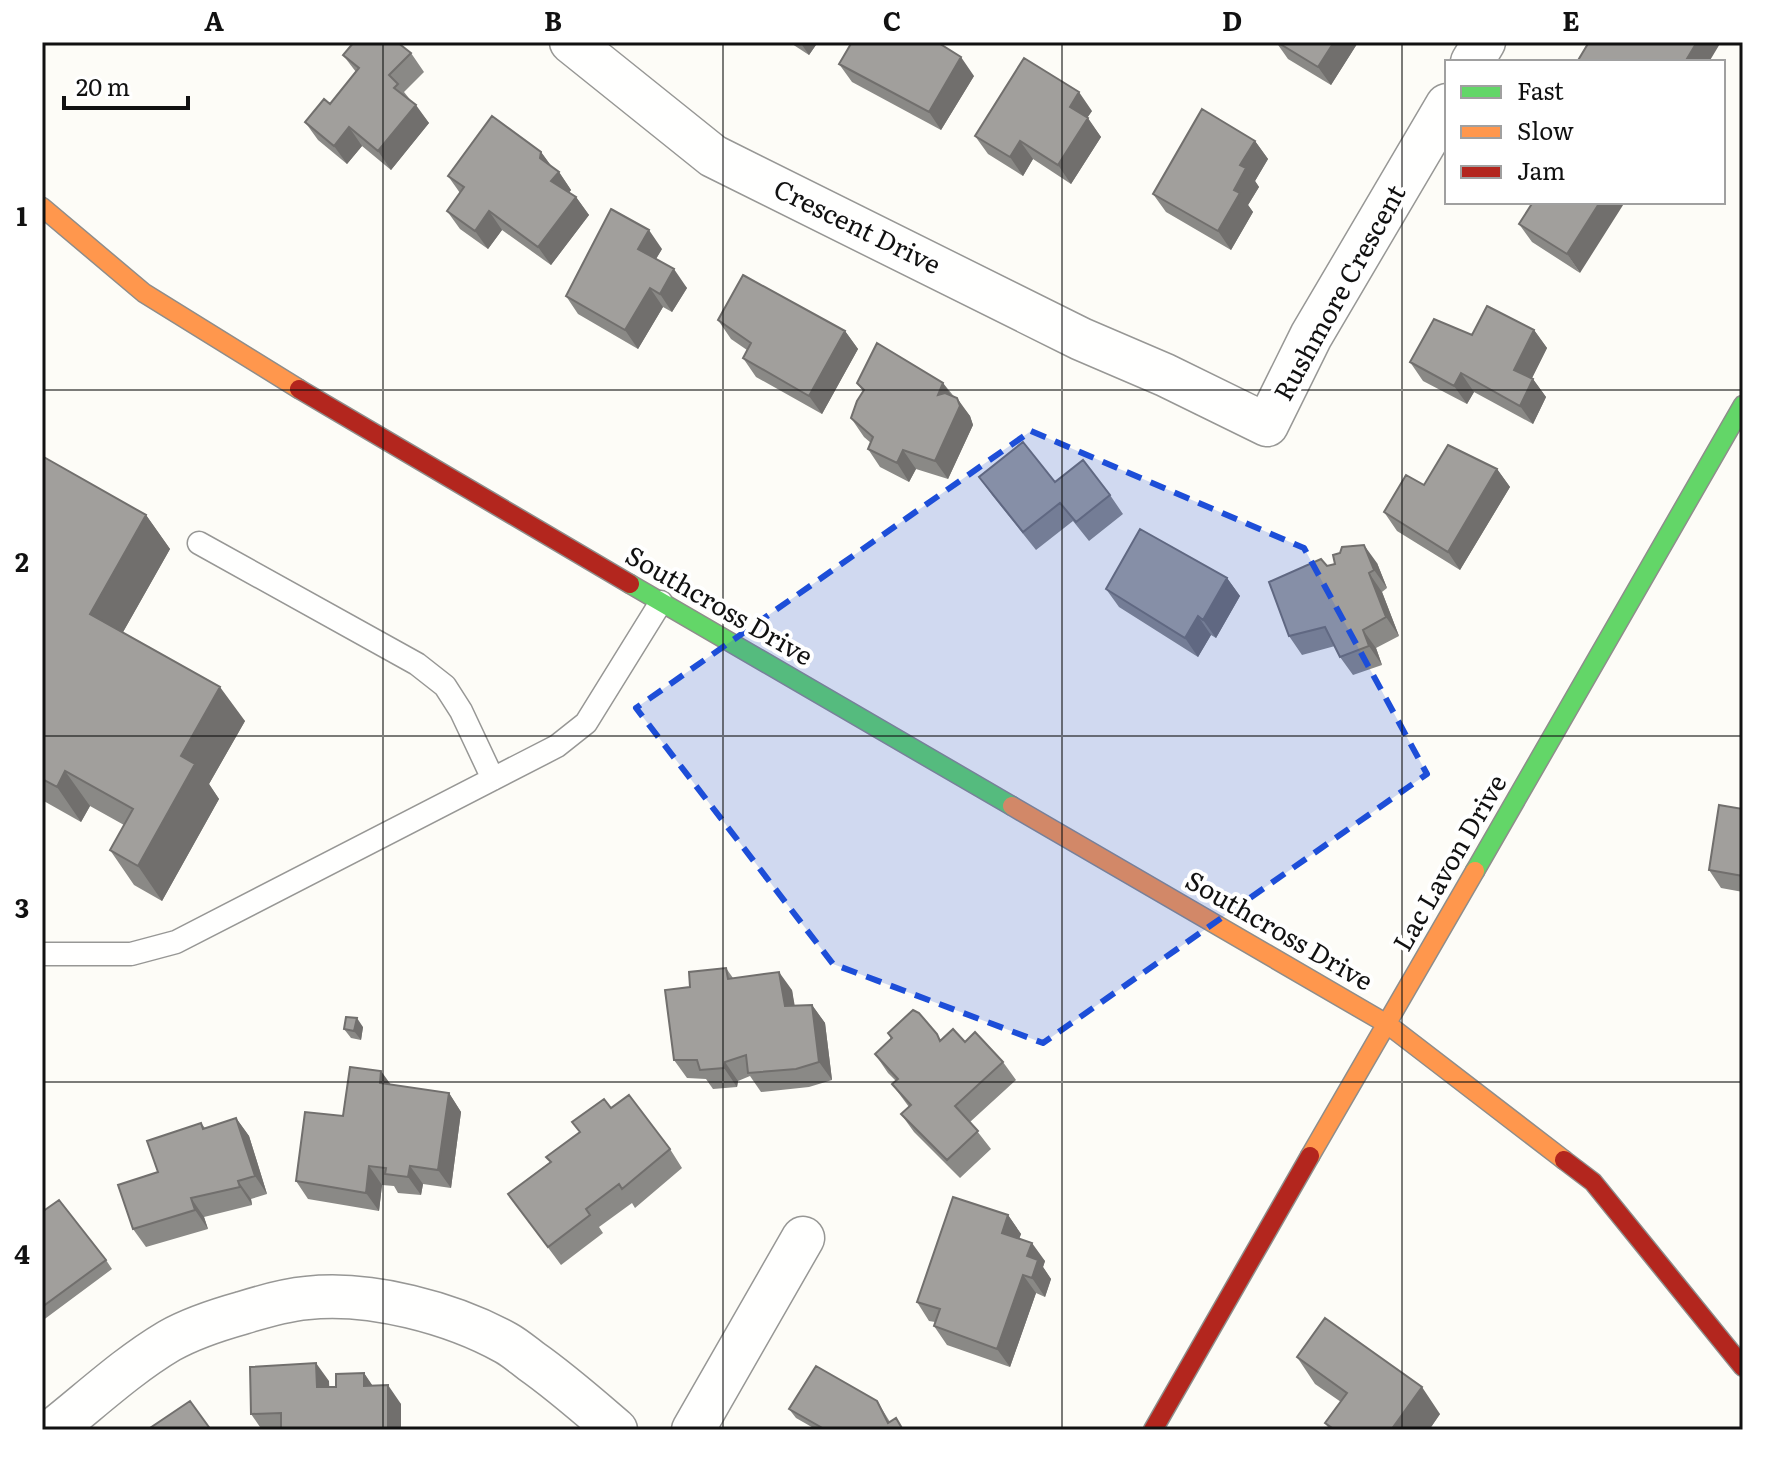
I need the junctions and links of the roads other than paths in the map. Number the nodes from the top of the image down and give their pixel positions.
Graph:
1 (571, 42) edge
2 (1484, 42) edge
3 (1473, 60) edge
4 (1445, 108) edge
5 (42, 207) edge
6 (1165, 375) joint
7 (1743, 405) edge
8 (199, 543) dead end
9 (661, 602) junction
10 (493, 779) junction
11 (42, 954) edge
12 (1387, 1024) junction
13 (803, 1238) dead end
14 (1743, 1367) edge
15 (53, 1430) edge
16 (616, 1430) edge
17 (693, 1430) edge
18 (1153, 1430) edge

1 - 6 street, Crescent Drive
2 - 3 street
4 - 6 street, Rushmore Crescent
5 - 9 street, Southcross Drive
7 - 12 street, Lac Lavon Drive
8 - 10 lane
9 - 10 lane
9 - 12 street, Southcross Drive
10 - 11 lane
12 - 14 street, Southcross Drive
12 - 18 street, Lac Lavon Drive
13 - 17 street
15 - 16 street

